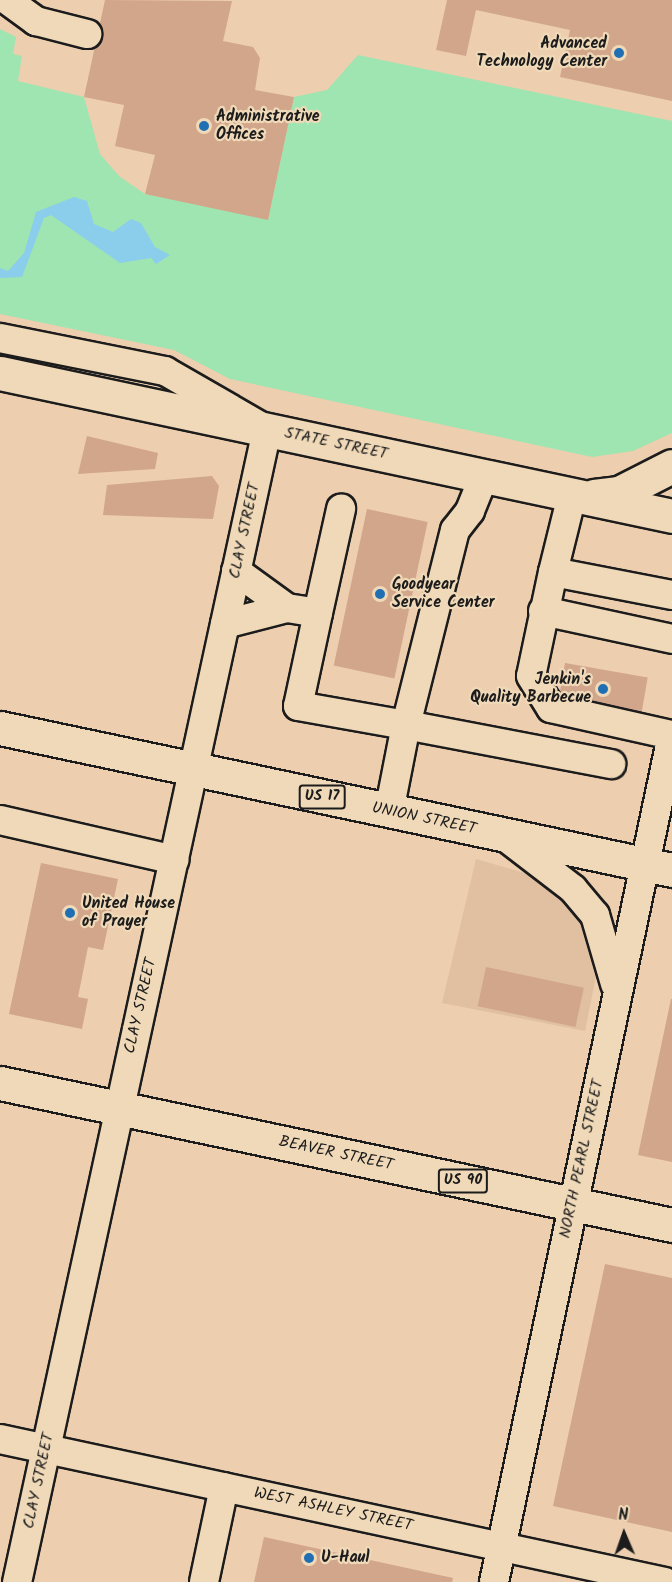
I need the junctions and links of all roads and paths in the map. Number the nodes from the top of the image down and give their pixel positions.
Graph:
1 (7, 0) edge
2 (87, 34) dead end
3 (0, 338) edge
4 (0, 373) edge
5 (267, 430) junction
6 (672, 466) edge
7 (484, 476) junction
8 (576, 496) junction
9 (341, 509) dead end
10 (672, 516) edge
11 (236, 571) junction
12 (553, 572) junction
13 (672, 595) edge
14 (287, 608) junction
15 (543, 611) junction
16 (318, 613) junction
17 (225, 624) junction
18 (672, 639) edge
19 (406, 725) junction
20 (0, 728) edge
21 (672, 736) edge
22 (611, 764) dead end
23 (192, 770) junction
24 (389, 812) junction
25 (0, 820) edge
26 (504, 836) junction
27 (174, 860) junction
28 (659, 867) edge
29 (617, 997) junction
30 (0, 1083) edge
31 (120, 1108) junction
32 (573, 1204) junction
33 (672, 1226) edge
34 (0, 1439) edge
35 (46, 1449) junction
36 (224, 1487) junction
37 (502, 1546) junction
38 (17, 1582) edge
39 (204, 1582) edge
40 (494, 1582) edge
41 (665, 1582) edge

1 - 2 street
3 - 5 street
4 - 5 main road, STATE STREET
5 - 7 main road, STATE STREET
5 - 11 street, CLAY STREET
6 - 8 main road
7 - 8 main road, STATE STREET
7 - 19 street
8 - 10 main road, STATE STREET
8 - 12 street
9 - 16 street
11 - 14 street
11 - 17 street, CLAY STREET
12 - 13 street
12 - 15 street
14 - 16 street
14 - 17 street
15 - 18 street
15 - 21 street
16 - 19 street
17 - 23 street, CLAY STREET
19 - 22 street
19 - 24 street
20 - 23 main road, UNION STREET / US 17
21 - 28 street, NORTH PEARL STREET
23 - 24 main road, UNION STREET / US 17
23 - 27 street, CLAY STREET
24 - 26 main road, UNION STREET / US 17
25 - 27 street
26 - 28 main road, UNION STREET / US 17
26 - 29 street
27 - 31 street, CLAY STREET
28 - 29 street, NORTH PEARL STREET
29 - 32 street, NORTH PEARL STREET
30 - 31 main road, BEAVER STREET / US 90
31 - 32 main road, BEAVER STREET / US 90
31 - 35 street, CLAY STREET
32 - 33 main road, BEAVER STREET / US 90
32 - 37 street, NORTH PEARL STREET
34 - 35 street, WEST ASHLEY STREET
35 - 36 street, WEST ASHLEY STREET
35 - 38 street, CLAY STREET
36 - 37 street, WEST ASHLEY STREET
36 - 39 street
37 - 40 street, NORTH PEARL STREET
37 - 41 street, WEST ASHLEY STREET

